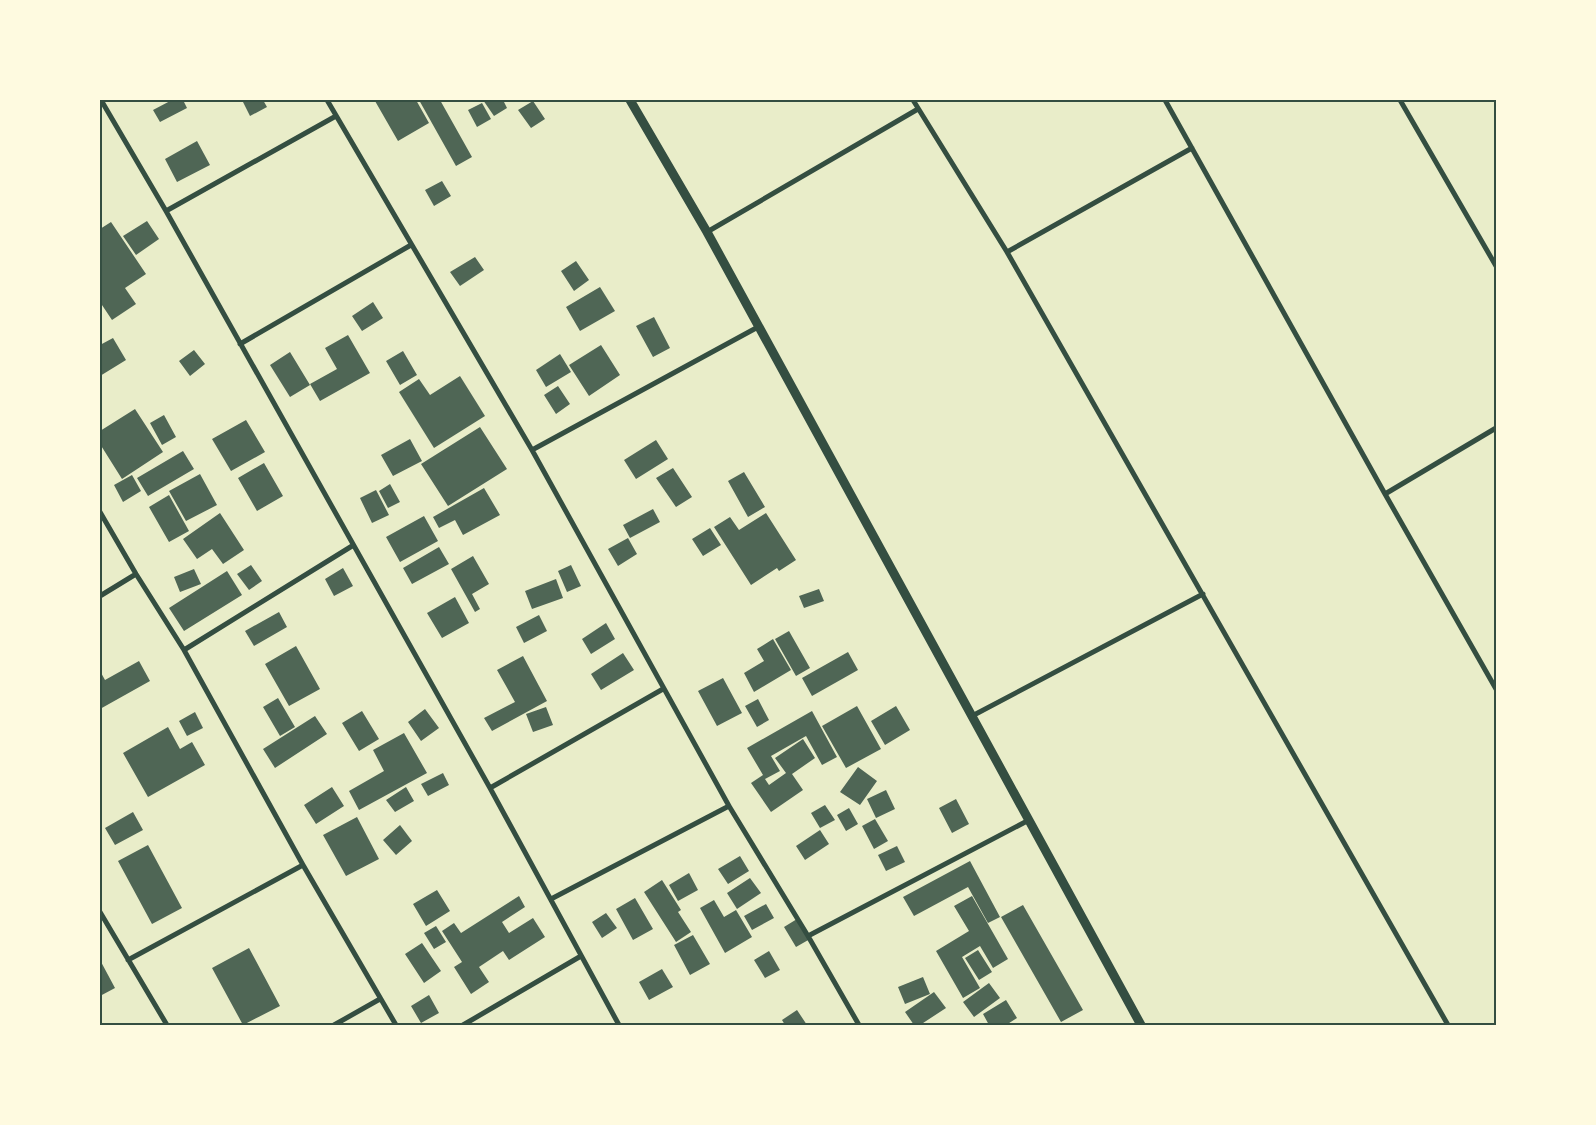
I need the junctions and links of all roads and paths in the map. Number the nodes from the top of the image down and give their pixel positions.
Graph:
1 (101, 100) edge
2 (327, 100) edge
3 (630, 100) edge
4 (913, 100) edge
5 (1165, 100) edge
6 (1400, 100) edge
7 (918, 109) junction
8 (336, 116) junction
9 (1192, 148) junction
10 (166, 210) junction
11 (707, 232) junction
12 (411, 245) junction
13 (1008, 252) junction
14 (1496, 266) edge
15 (758, 327) junction
16 (240, 344) junction
17 (1496, 428) edge
18 (532, 450) junction
19 (1384, 494) junction
20 (100, 512) edge
21 (352, 546) junction
22 (136, 574) junction
23 (1203, 594) junction
24 (100, 596) edge
25 (184, 650) junction
26 (663, 689) junction
27 (1496, 689) edge
28 (972, 716) junction
29 (490, 788) junction
30 (729, 806) junction
31 (1029, 820) junction
32 (303, 865) junction
33 (551, 899) junction
34 (100, 912) edge
35 (808, 936) junction
36 (581, 956) junction
37 (128, 960) junction
38 (380, 999) junction
39 (167, 1025) edge
40 (334, 1025) edge
41 (396, 1025) edge
42 (463, 1025) edge
43 (619, 1025) edge
44 (859, 1025) edge
45 (1141, 1025) edge
46 (1448, 1025) edge

1 - 10 street
2 - 8 street
3 - 11 street
4 - 7 street
5 - 9 street
6 - 14 street
7 - 11 street
7 - 13 street
8 - 10 street
8 - 12 street
9 - 13 street
9 - 19 street
10 - 16 street
11 - 15 street
12 - 16 street
12 - 18 street
13 - 23 street
15 - 18 street
15 - 28 street
16 - 21 street
17 - 19 street
18 - 26 street
19 - 27 street
20 - 22 street
21 - 25 street
21 - 29 street
22 - 24 street
22 - 25 street
23 - 28 street
23 - 46 street
25 - 32 street
26 - 29 street
26 - 30 street
28 - 31 street
29 - 33 street
30 - 33 street
30 - 35 street
31 - 35 street
31 - 45 street
32 - 37 street
32 - 38 street
33 - 36 street
34 - 37 street
35 - 44 street
36 - 42 street
36 - 43 street
37 - 39 street
38 - 40 street
38 - 41 street

